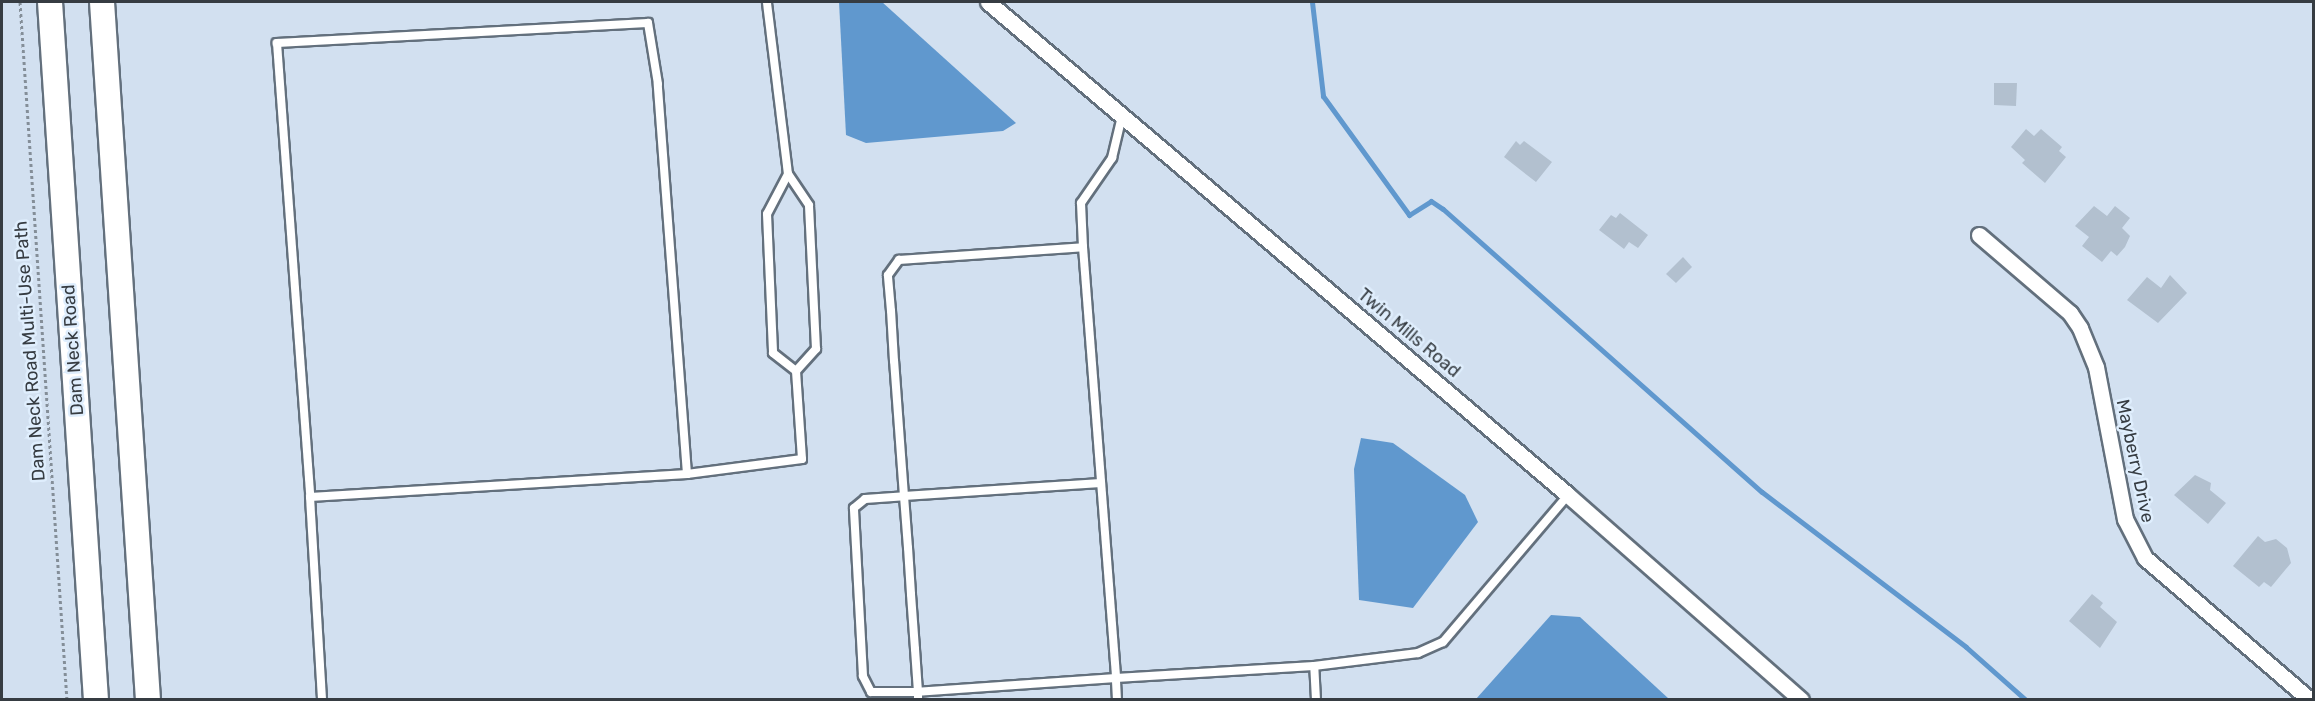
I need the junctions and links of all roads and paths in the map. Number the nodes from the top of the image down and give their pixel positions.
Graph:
1 (21, 2) edge
2 (50, 2) edge
3 (102, 2) edge
4 (767, 2) edge
5 (988, 2) edge
6 (1122, 115) junction
7 (788, 174) junction
8 (1979, 235) dead end
9 (1083, 247) junction
10 (796, 371) junction
11 (687, 474) junction
12 (1101, 483) junction
13 (1568, 495) junction
14 (904, 496) junction
15 (309, 497) junction
16 (1314, 666) junction
17 (1116, 678) junction
18 (918, 696) edge
19 (67, 699) edge
20 (96, 699) edge
21 (147, 699) edge
22 (322, 699) edge
23 (1118, 699) edge
24 (1316, 699) edge
25 (1801, 699) edge
26 (2310, 699) edge

1 - 19 path, Dam Neck Road Multi-Use Path
2 - 20 main road, Dam Neck Road
3 - 21 main road
4 - 7 lane
5 - 6 street, Twin Mills Road
6 - 9 lane
6 - 13 street, Twin Mills Road
7 - 10 lane
7 - 10 lane
8 - 26 street, Mayberry Drive
9 - 12 lane
9 - 14 lane
10 - 11 lane
11 - 15 lane
11 - 15 lane
12 - 14 lane
12 - 17 lane
13 - 16 lane
13 - 25 street, Twin Mills Road
14 - 18 lane
14 - 18 lane
15 - 22 lane
16 - 17 lane
16 - 24 lane
17 - 18 lane
17 - 23 lane

